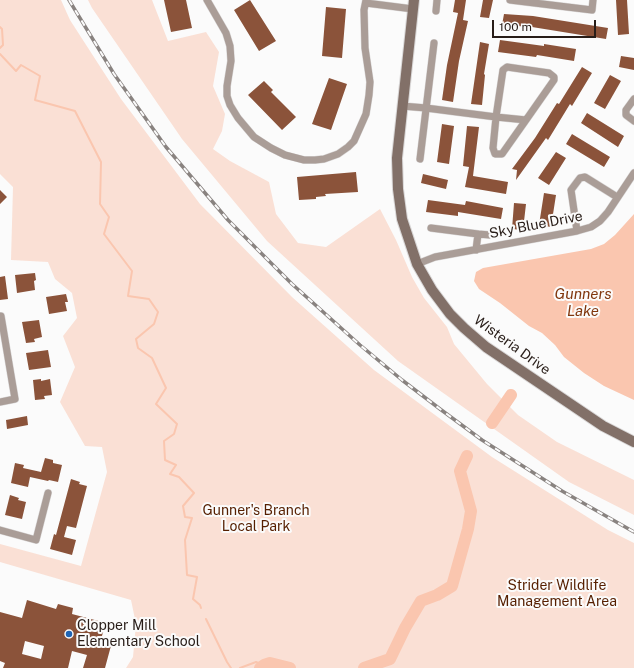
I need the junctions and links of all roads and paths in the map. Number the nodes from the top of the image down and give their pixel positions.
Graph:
1 (207, 0) edge
2 (437, 0) edge
3 (510, 0) edge
4 (593, 0) edge
5 (366, 2) edge
6 (414, 4) edge
7 (436, 10) dead end
8 (434, 43) dead end
9 (634, 99) edge
10 (402, 106) junction
11 (426, 108) junction
12 (496, 117) junction
13 (526, 120) junction
14 (634, 121) edge
15 (420, 159) dead end
16 (634, 172) edge
17 (617, 197) junction
18 (431, 228) dead end
19 (577, 231) junction
20 (478, 234) junction
21 (490, 236) dead end
22 (476, 250) junction
23 (417, 264) junction
24 (0, 316) edge
25 (0, 402) edge
26 (634, 442) edge
27 (48, 493) dead end
28 (0, 530) edge

1 - 5 street
2 - 7 street
3 - 4 street
5 - 6 street
6 - 10 street, Wisteria Drive
8 - 11 street
9 - 14 street
10 - 11 street
10 - 23 street, Wisteria Drive
11 - 12 street
11 - 15 street
12 - 13 street
12 - 13 street
12 - 13 street
16 - 17 street, Sky Blue Drive
17 - 19 street, Sky Blue Drive
17 - 19 street
18 - 20 street
19 - 22 street, Sky Blue Drive
20 - 21 street
20 - 22 street
22 - 23 street, Sky Blue Drive
23 - 26 street, Wisteria Drive
24 - 25 street
27 - 28 street

